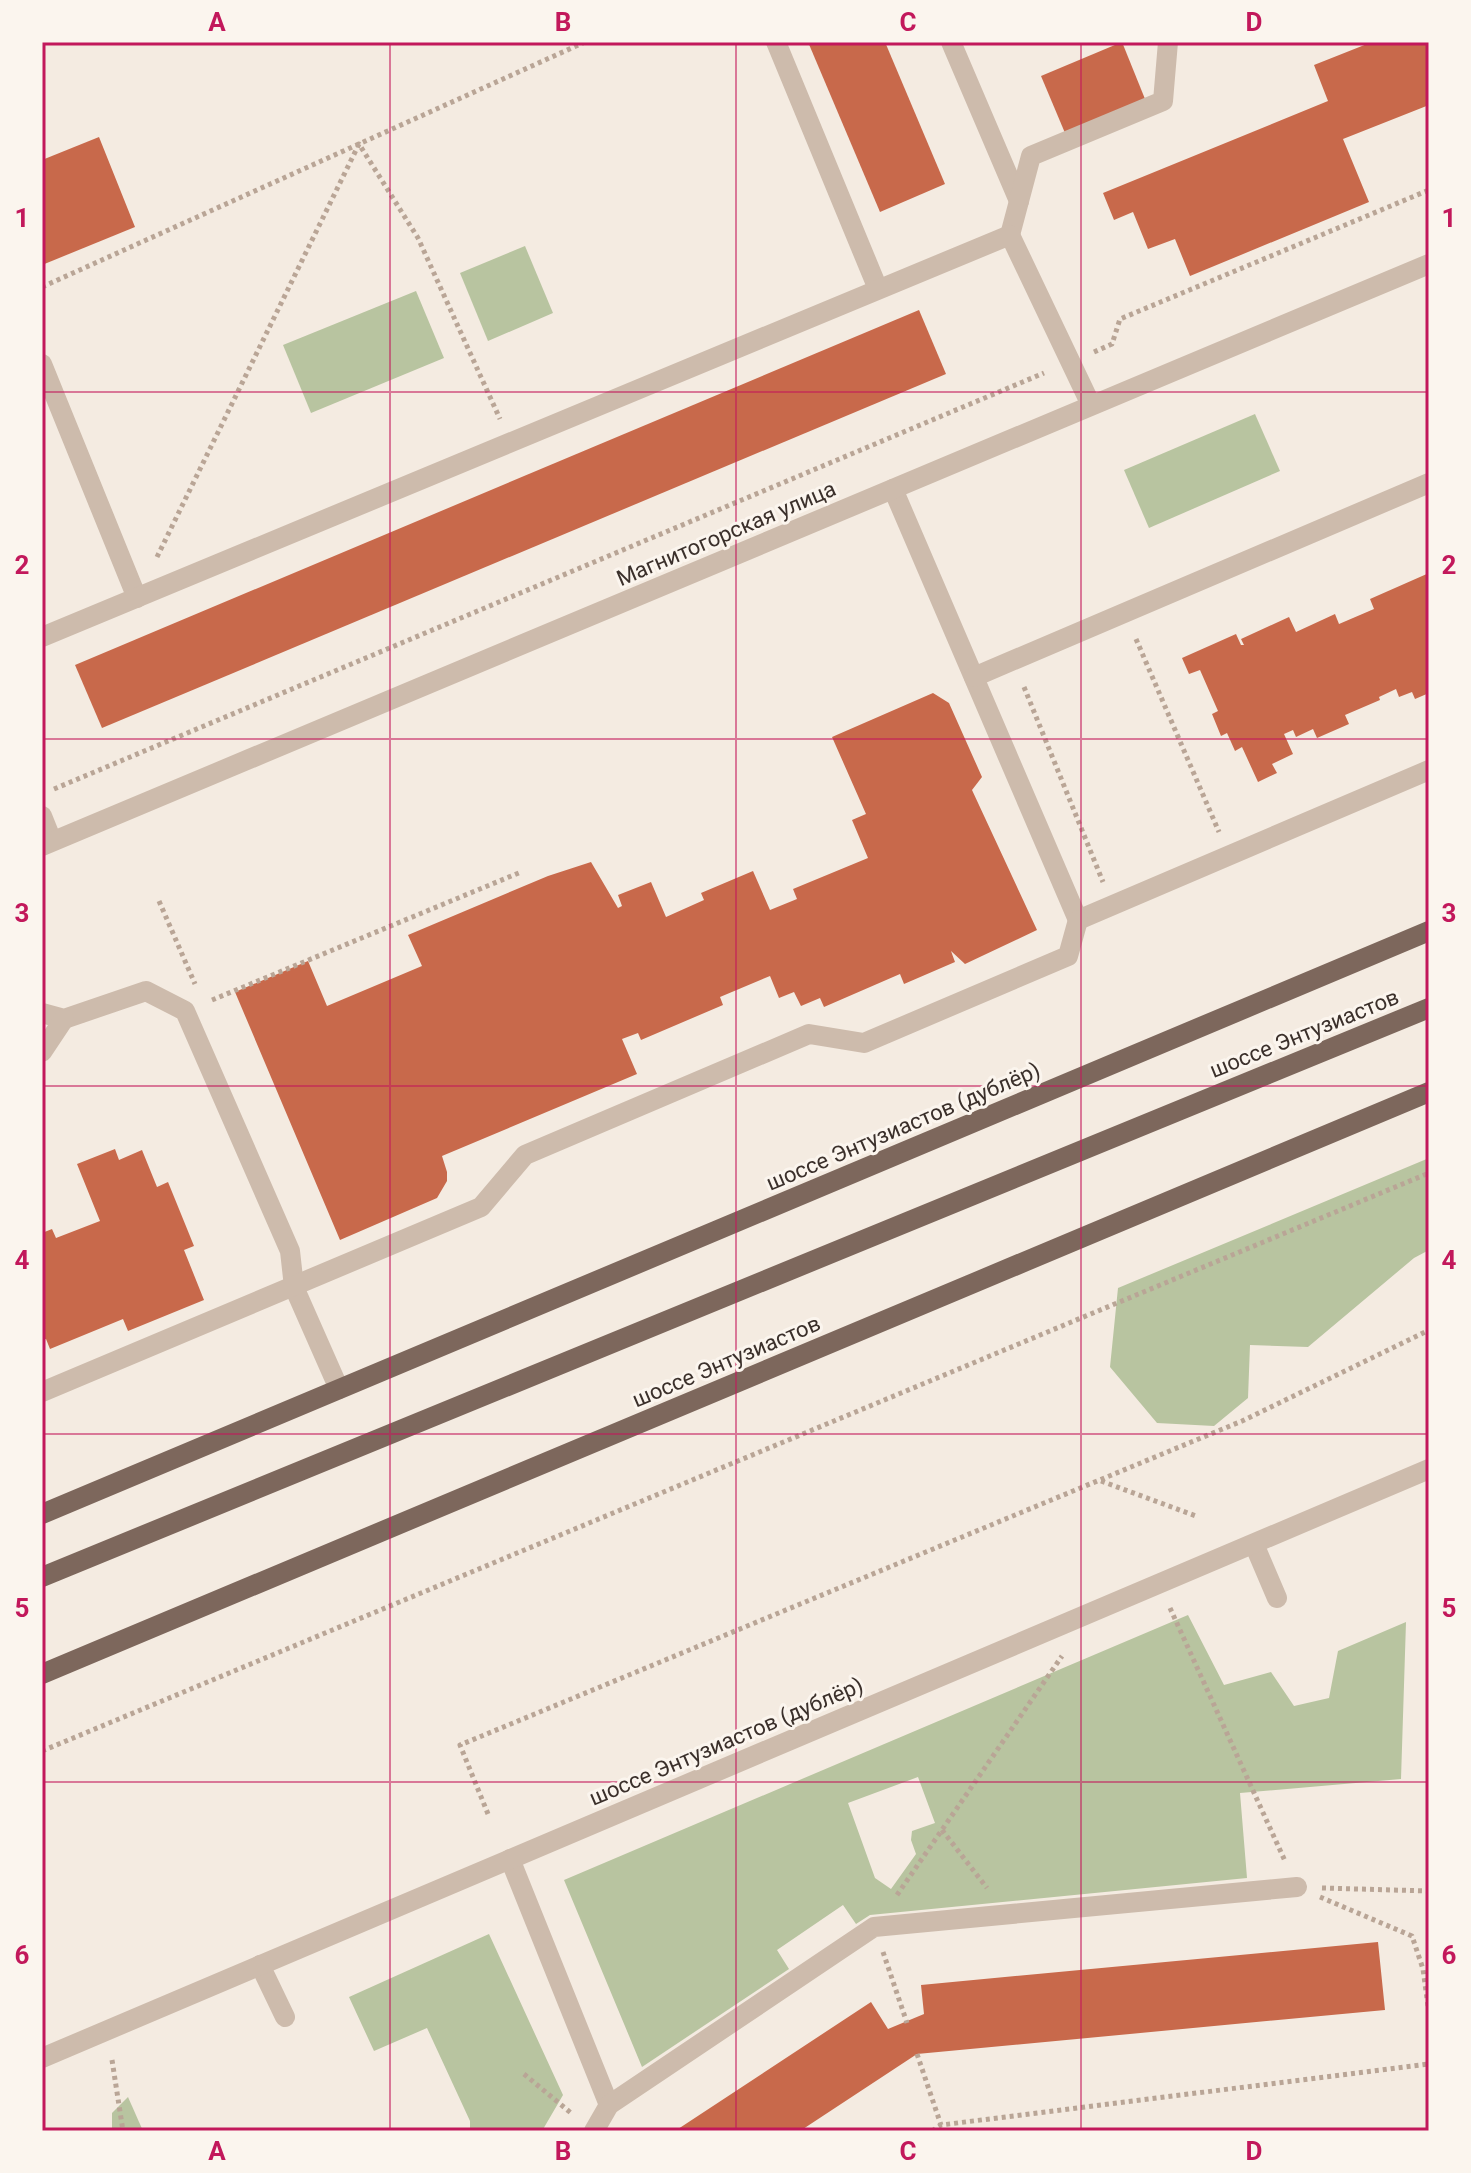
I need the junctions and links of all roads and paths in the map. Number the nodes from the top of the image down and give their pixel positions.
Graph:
1 (585, 42) edge
2 (776, 42) edge
3 (951, 42) edge
4 (1168, 42) edge
5 (359, 144) junction
6 (1429, 190) edge
7 (1019, 201) junction
8 (1010, 235) junction
9 (1429, 264) edge
10 (42, 287) edge
11 (878, 289) junction
12 (1071, 361) junction
13 (42, 364) edge
14 (1091, 405) junction
15 (511, 442) junction
16 (1429, 483) edge
17 (893, 489) junction
18 (137, 598) junction
19 (1124, 613) junction
20 (42, 637) edge
21 (1013, 660) junction
22 (974, 677) junction
23 (1429, 770) edge
24 (42, 794) edge
25 (42, 816) edge
26 (47, 844) edge
27 (1228, 855) junction
28 (521, 872) dead end
29 (159, 901) dead end
30 (1112, 905) junction
31 (1078, 920) junction
32 (1429, 931) edge
33 (197, 989) dead end
34 (213, 999) dead end
35 (1429, 1008) edge
36 (42, 1013) edge
37 (64, 1019) junction
38 (42, 1052) edge
39 (1429, 1092) edge
40 (1429, 1173) edge
41 (294, 1287) junction
42 (1429, 1330) edge
43 (339, 1389) junction
44 (42, 1392) edge
45 (1428, 1471) edge
46 (1100, 1480) junction
47 (42, 1514) edge
48 (1196, 1516) dead end
49 (1254, 1544) junction
50 (42, 1577) edge
51 (1277, 1598) dead end
52 (1168, 1604) dead end
53 (1070, 1645) dead end
54 (42, 1674) edge
55 (42, 1751) edge
56 (488, 1814) dead end
57 (942, 1830) junction
58 (510, 1859) junction
59 (1297, 1887) junction
60 (1429, 1891) edge
61 (1007, 1914) junction
62 (874, 1927) junction
63 (260, 1965) junction
64 (1429, 2010) edge
65 (285, 2017) dead end
66 (907, 2023) dead end
67 (110, 2051) dead end
68 (917, 2054) dead end
69 (42, 2058) edge
70 (1429, 2064) edge
71 (524, 2074) dead end
72 (609, 2105) junction
73 (941, 2125) junction
74 (588, 2126) edge
75 (123, 2131) edge
76 (932, 2131) edge

1 - 5 path
2 - 11 street
3 - 7 street
4 - 7 street
5 - 10 path
5 - 15 path
5 - 18 path
6 - 12 path
7 - 8 street
8 - 11 street
8 - 12 street
9 - 14 street, Магнитогорская улица
11 - 15 street
12 - 14 street
12 - 24 path
13 - 18 street
14 - 17 street, Магнитогорская улица
15 - 18 street
16 - 19 street
17 - 22 street
17 - 26 street, Магнитогорская улица
18 - 20 street
19 - 21 street
19 - 27 path
21 - 22 street
21 - 30 path
22 - 31 street
23 - 27 street
25 - 26 street
27 - 30 street
28 - 34 path
29 - 33 path
30 - 31 street
31 - 41 street
32 - 43 main road, шоссе Энтузиастов (дублёр)
35 - 50 main road, шоссе Энтузиастов
36 - 37 street
37 - 38 street
37 - 41 street
39 - 54 main road, шоссе Энтузиастов
40 - 55 path
41 - 43 street
41 - 44 street
42 - 46 path
43 - 47 main road, шоссе Энтузиастов (дублёр)
45 - 49 street, шоссе Энтузиастов (дублёр)
46 - 48 path
46 - 56 path
49 - 51 street
49 - 58 street, шоссе Энтузиастов (дублёр)
52 - 59 path
53 - 57 path
57 - 61 path
57 - 62 path
58 - 63 street, шоссе Энтузиастов (дублёр)
58 - 72 street
59 - 60 path
59 - 61 street
59 - 64 path
61 - 62 street
62 - 66 path
62 - 72 street
63 - 65 street
63 - 69 street, шоссе Энтузиастов (дублёр)
67 - 75 path
68 - 73 path
70 - 73 path
71 - 74 path
72 - 74 street
73 - 76 path

